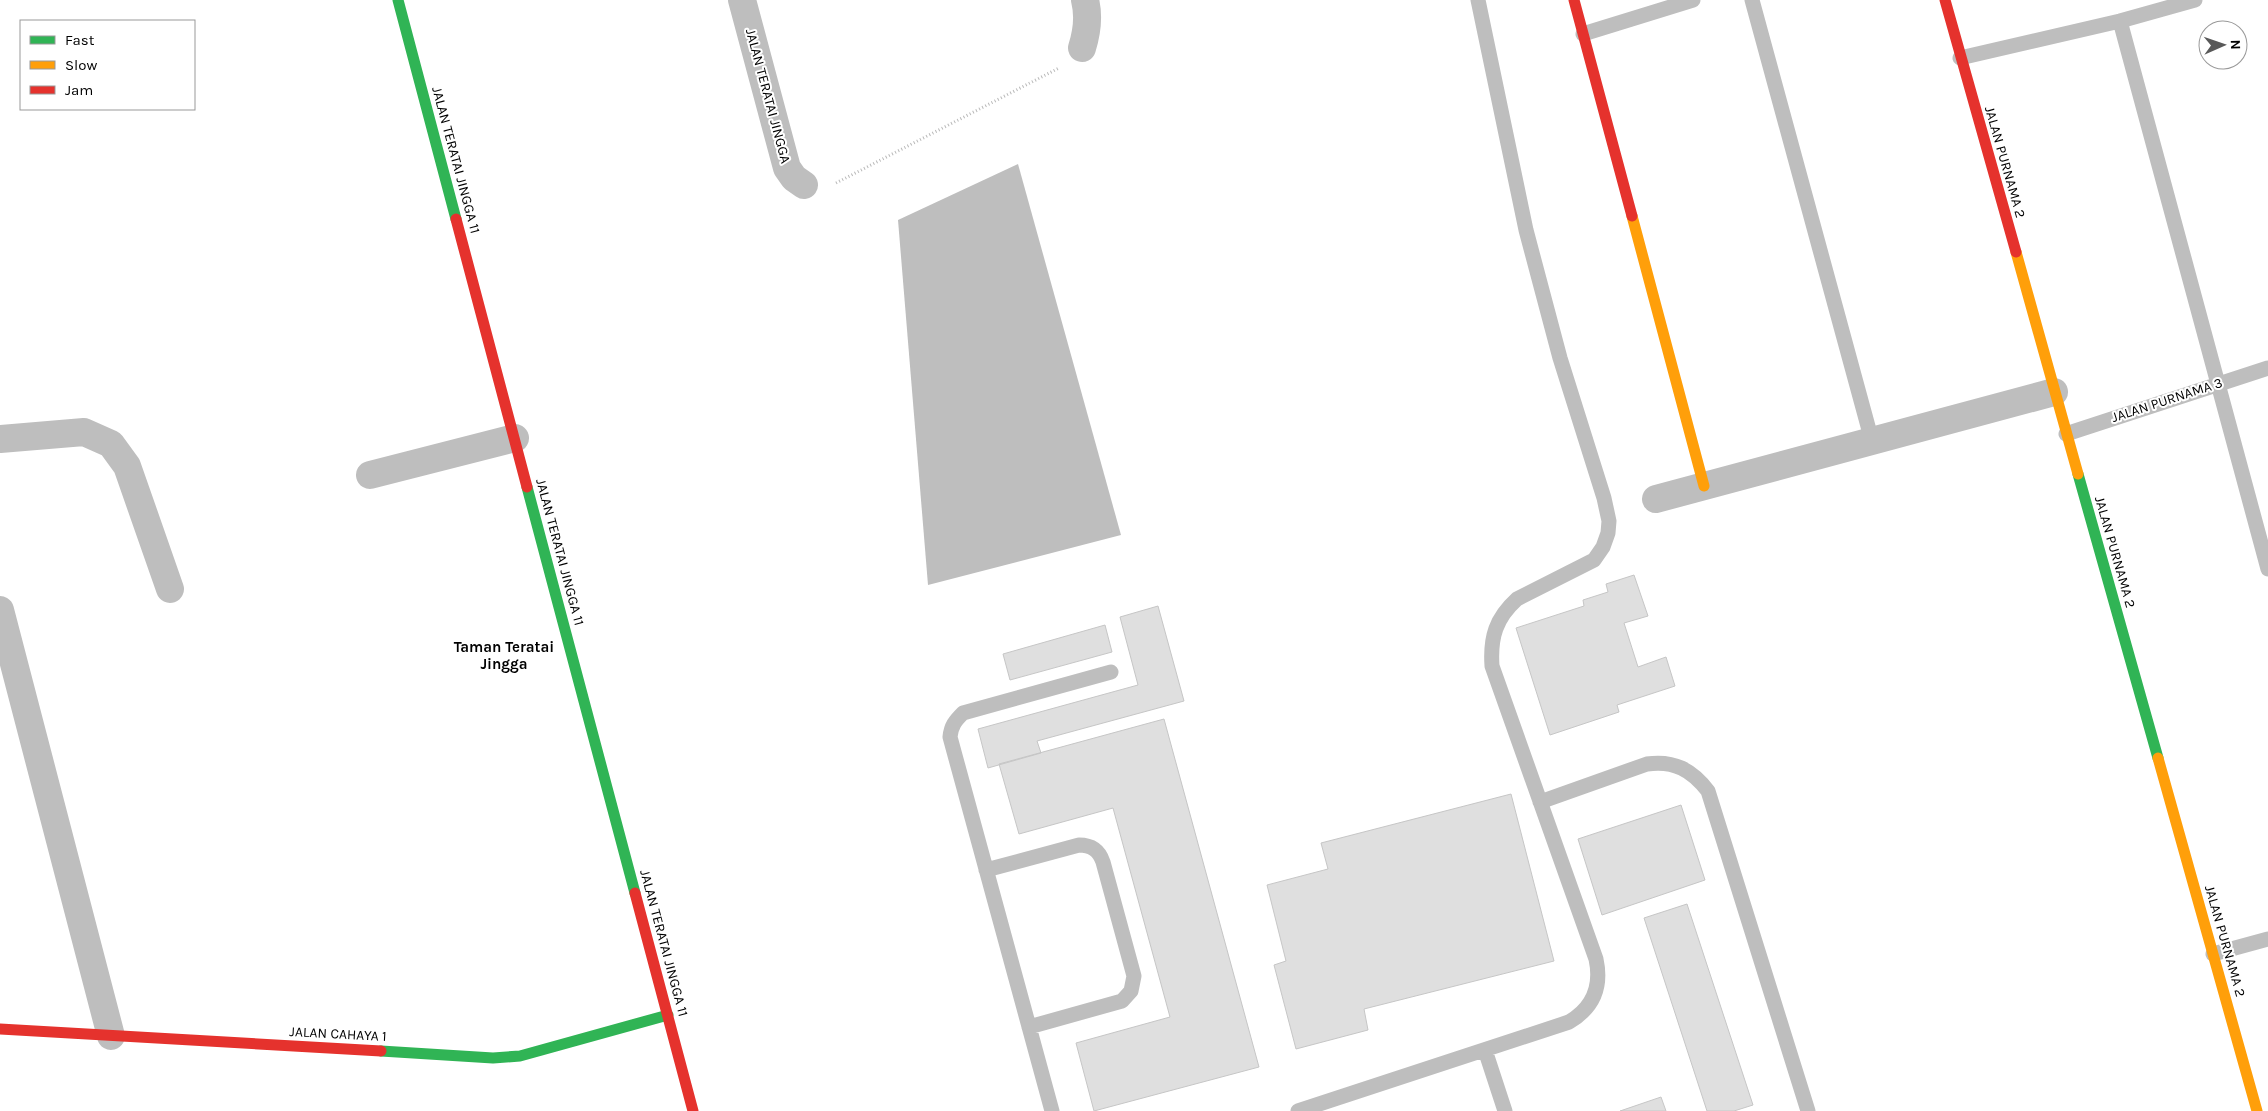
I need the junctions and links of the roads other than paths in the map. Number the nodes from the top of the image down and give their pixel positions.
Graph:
1 (398, 0) edge
2 (742, 0) edge
3 (1085, 0) edge
4 (1478, 0) edge
5 (1574, 0) edge
6 (1693, 0) edge
7 (1752, 0) edge
8 (1945, 0) edge
9 (2195, 0) edge
10 (2120, 21) junction
11 (1583, 34) junction
12 (1082, 48) road end
13 (1960, 58) junction
14 (804, 185) road end
15 (2268, 368) edge
16 (2219, 383) junction
17 (2054, 392) junction
18 (2066, 434) junction
19 (515, 438) junction
20 (0, 439) edge
21 (1872, 441) junction
22 (370, 475) dead end
23 (1704, 486) junction
24 (1656, 499) dead end
25 (2268, 569) edge
26 (170, 589) dead end
27 (0, 610) edge
28 (1111, 672) dead end
29 (1540, 802) junction
30 (986, 870) junction
31 (2268, 939) edge
32 (2213, 954) junction
33 (668, 1015) junction
34 (1028, 1027) junction
35 (0, 1029) edge
36 (111, 1036) junction
37 (1485, 1050) junction
38 (693, 1111) edge
39 (1052, 1111) edge
40 (1298, 1111) edge
41 (1505, 1111) edge
42 (1808, 1111) edge
43 (2257, 1111) edge

1 - 19 street, JALAN TERATAI JINGGA 11
2 - 14 street, JALAN TERATAI JINGGA
3 - 12 street
4 - 29 lane
5 - 11 street
6 - 11 lane
7 - 21 lane
8 - 13 street, JALAN PURNAMA 2
9 - 10 lane
10 - 13 lane
10 - 16 lane
11 - 23 street
13 - 17 street, JALAN PURNAMA 2
15 - 16 lane, JALAN PURNAMA 3
16 - 18 lane, JALAN PURNAMA 3
16 - 25 lane
17 - 18 street, JALAN PURNAMA 2
17 - 21 street
18 - 32 street, JALAN PURNAMA 2
19 - 22 street
19 - 33 street, JALAN TERATAI JINGGA 11
20 - 26 street
21 - 23 street
23 - 24 street
27 - 36 street
28 - 30 lane
29 - 37 lane
29 - 42 lane
30 - 34 lane
30 - 34 lane
31 - 32 lane
32 - 43 street, JALAN PURNAMA 2
33 - 36 street, JALAN CAHAYA 1
33 - 38 street, JALAN TERATAI JINGGA 11
34 - 39 lane
35 - 36 street, JALAN CAHAYA 1
37 - 40 lane
37 - 41 lane

